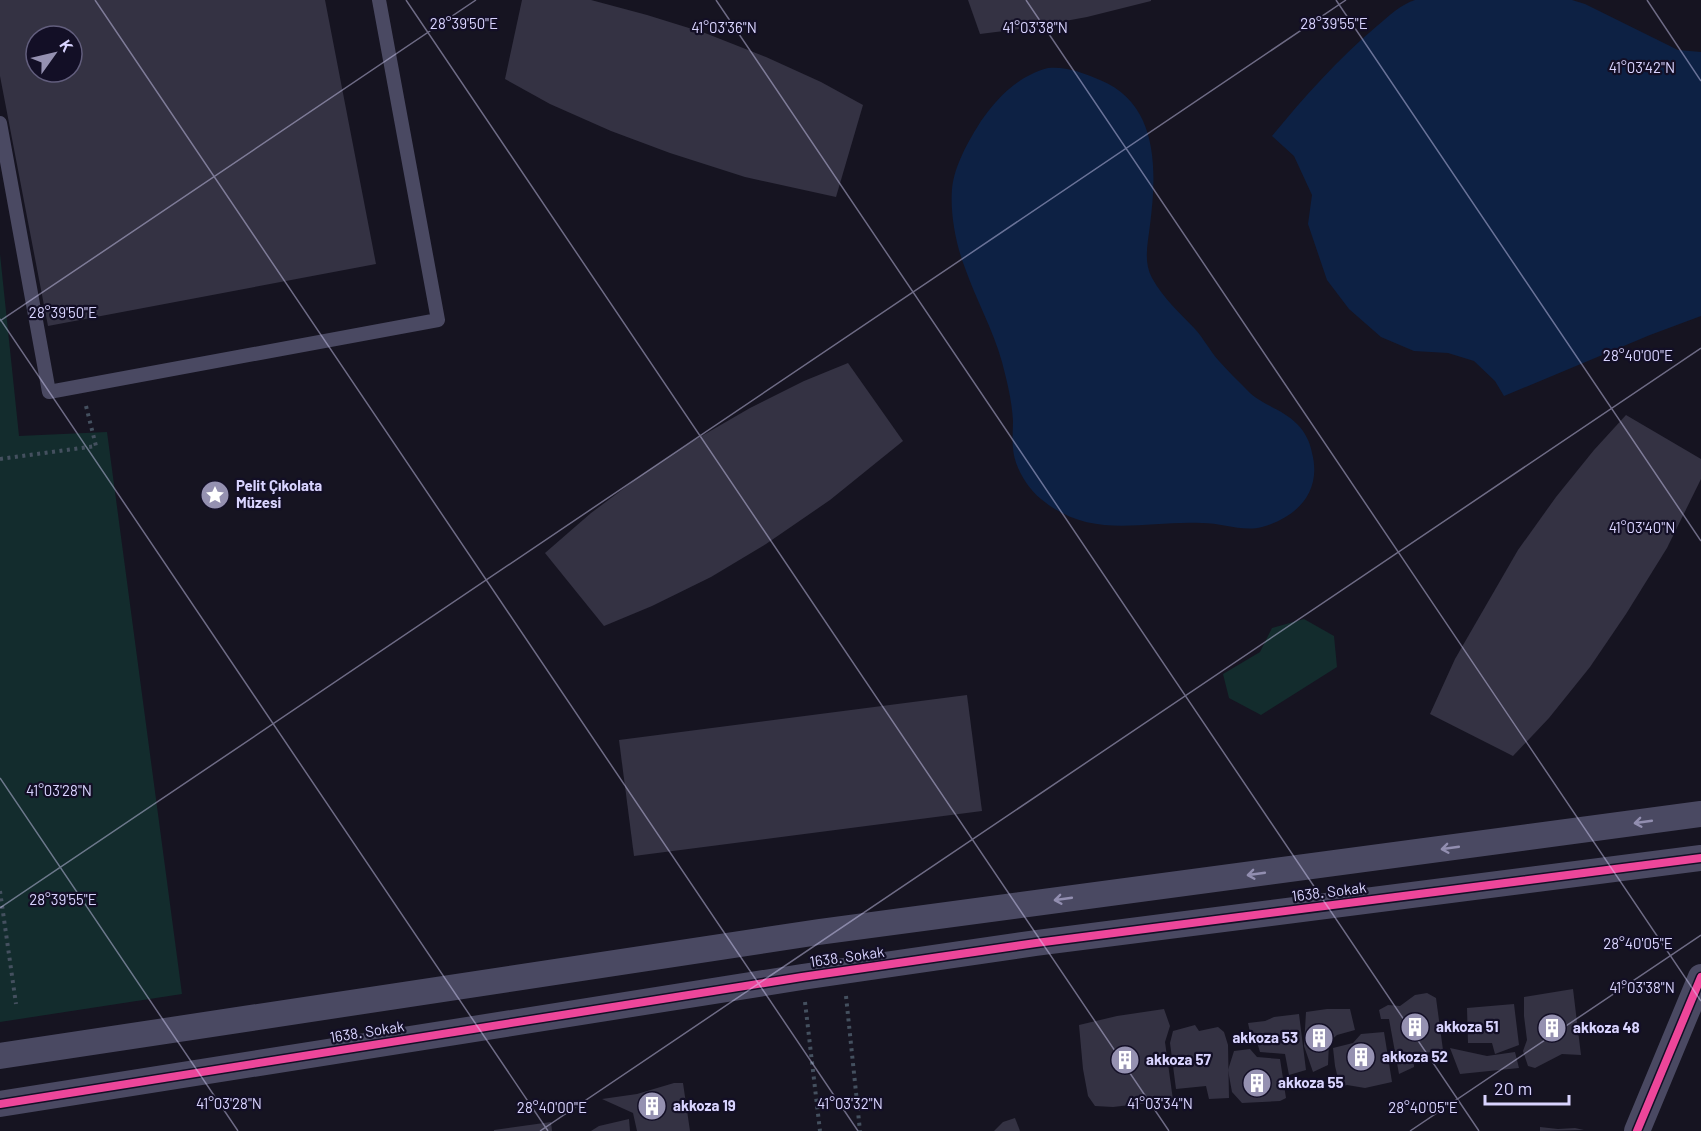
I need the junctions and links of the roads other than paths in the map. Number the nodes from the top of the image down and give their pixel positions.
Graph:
1 (379, 0) edge
2 (0, 123) edge
3 (1701, 814) edge
4 (1701, 858) edge
5 (1701, 977) edge
6 (0, 1056) edge
7 (0, 1104) edge
8 (1637, 1131) edge

1 - 2 lane
3 -> 6 street, 1638. Sokak
4 - 7 street, 1638. Sokak
5 - 8 street

